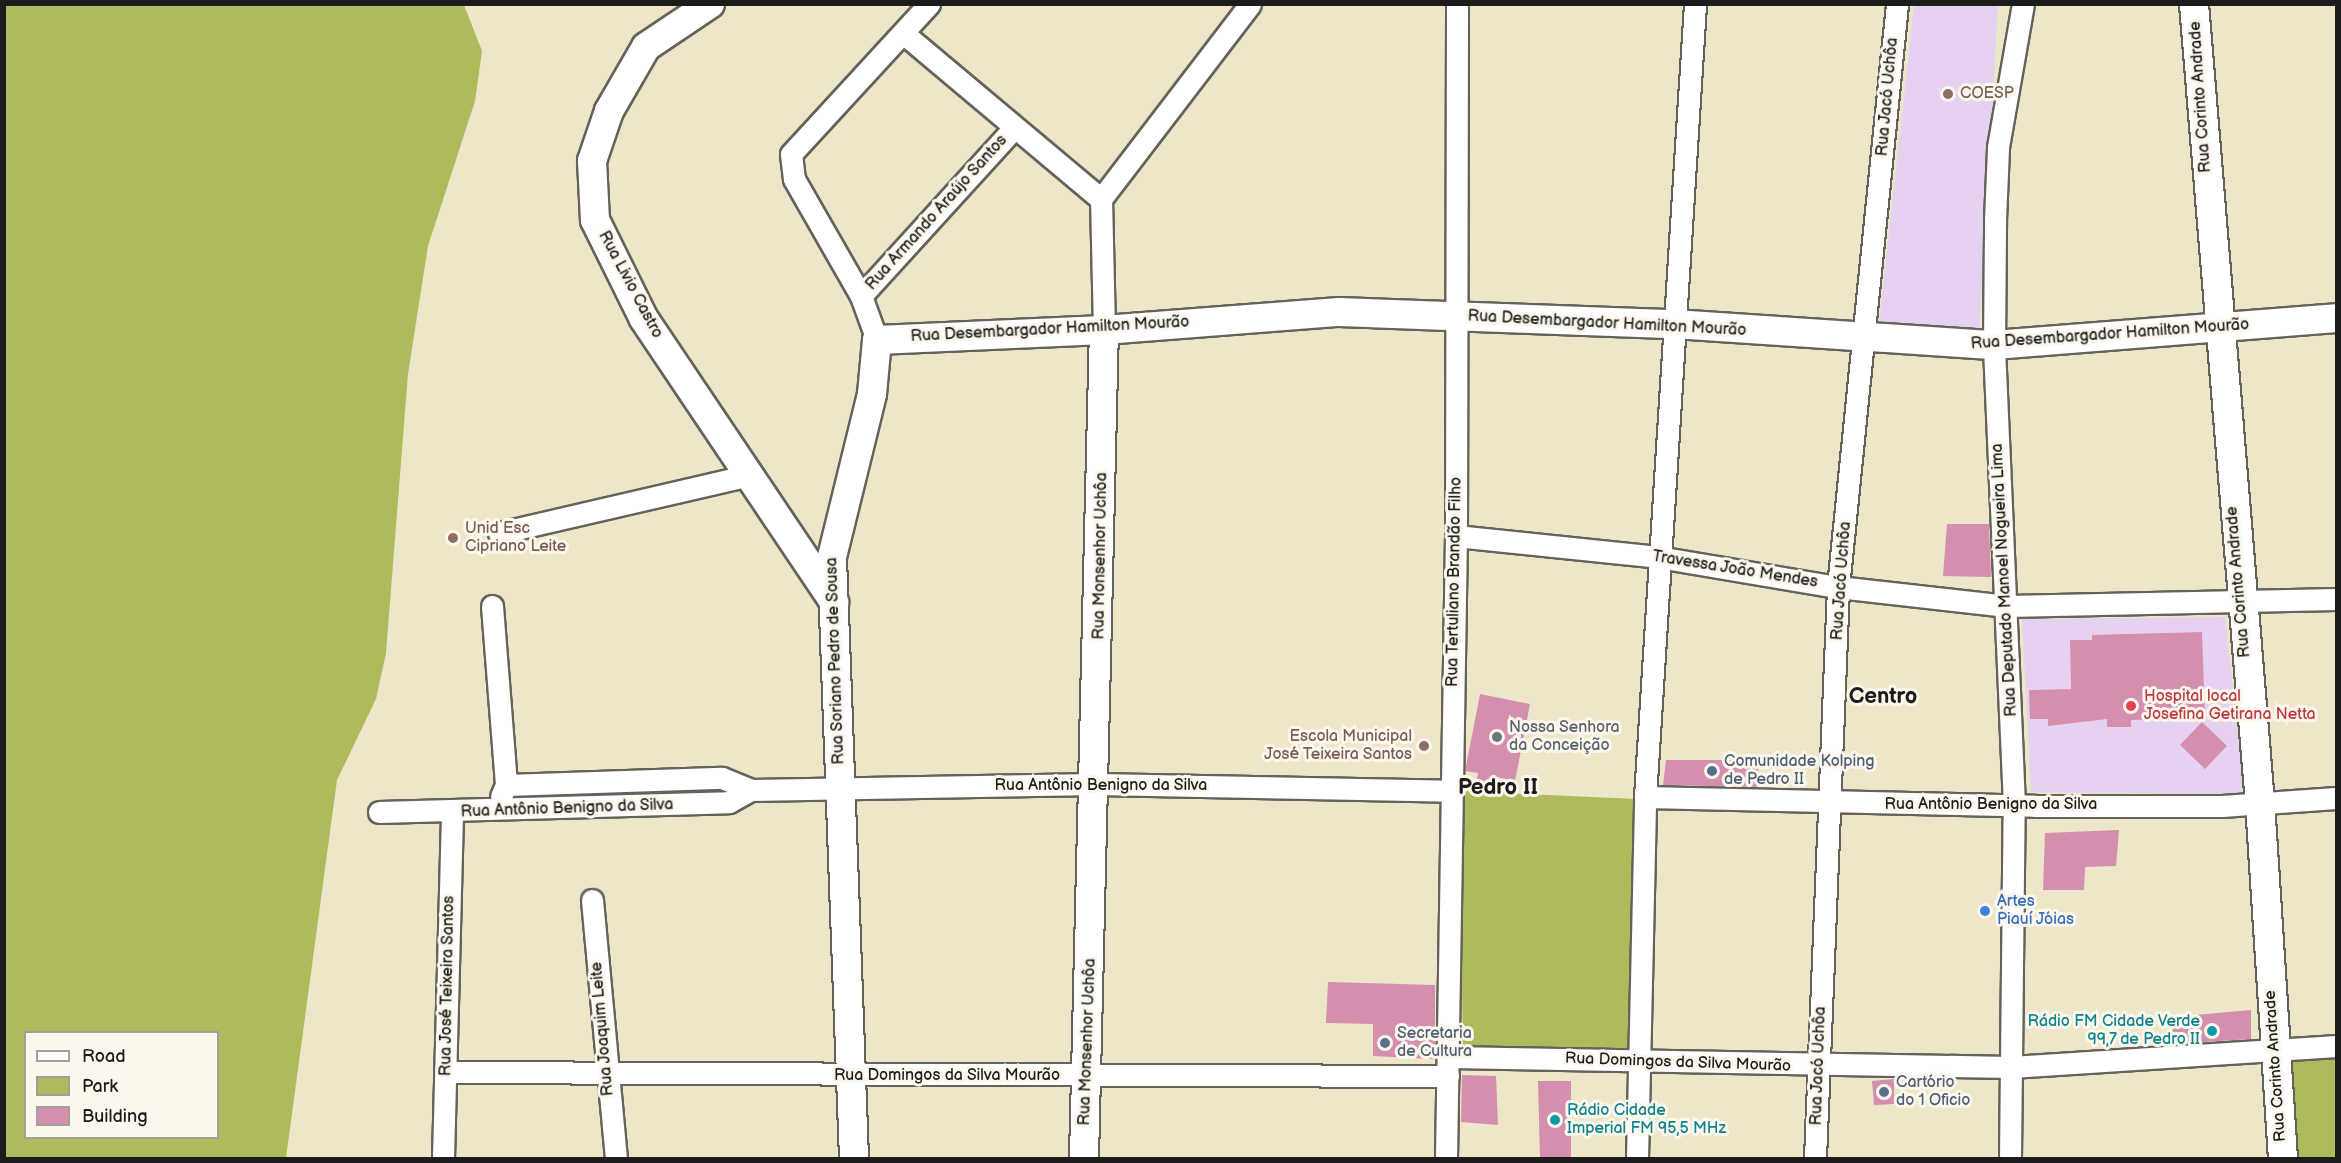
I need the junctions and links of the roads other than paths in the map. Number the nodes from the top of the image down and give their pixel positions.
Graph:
1 (710, 4) edge
2 (929, 4) edge
3 (1250, 4) edge
4 (1457, 4) edge
5 (1695, 4) edge
6 (1897, 4) edge
7 (2023, 4) edge
8 (2194, 4) edge
9 (684, 12) edge
10 (903, 33) junction
11 (1013, 129) junction
12 (1101, 199) junction
13 (861, 296) junction
14 (1457, 316) junction
15 (2337, 318) edge
16 (1674, 324) junction
17 (2218, 328) junction
18 (1104, 330) junction
19 (877, 340) junction
20 (1866, 340) junction
21 (1994, 345) junction
22 (750, 475) junction
23 (499, 532) dead end
24 (1456, 536) junction
25 (1659, 557) junction
26 (1838, 587) junction
27 (2337, 599) edge
28 (834, 602) junction
29 (2239, 603) junction
30 (492, 606) dead end
31 (2007, 606) junction
32 (1097, 784) junction
33 (506, 785) junction
34 (841, 786) junction
35 (751, 790) junction
36 (1451, 791) junction
37 (1645, 796) junction
38 (2337, 798) edge
39 (2260, 802) junction
40 (1833, 804) junction
41 (2014, 805) junction
42 (379, 812) dead end
43 (507, 812) junction
44 (452, 814) junction
45 (592, 900) dead end
46 (2337, 1046) edge
47 (2274, 1050) junction
48 (1635, 1061) junction
49 (1449, 1066) junction
50 (2011, 1067) junction
51 (1818, 1068) junction
52 (606, 1071) junction
53 (446, 1072) junction
54 (852, 1076) junction
55 (1087, 1076) junction
56 (443, 1158) edge
57 (616, 1158) edge
58 (854, 1158) edge
59 (1084, 1158) edge
60 (1446, 1158) edge
61 (1636, 1158) edge
62 (1815, 1158) edge
63 (2010, 1158) edge
64 (2283, 1158) edge

1 - 9 street, Rua Livio Castro
2 - 10 street
3 - 12 street
4 - 14 street, Rua Tertuliano Brandão Filho
5 - 16 street
6 - 20 street, Rua Jacó Uchôa
7 - 21 street, Rua Deputado Manoel Nogueira Lima
8 - 17 street, Rua Corinto Andrade
9 - 22 street, Rua Livio Castro
10 - 11 street
10 - 13 street, Rua Soriano Pedro de Sousa
11 - 12 street
11 - 13 street, Rua Armando Araújo Santos
12 - 18 street, Rua Monsenhor Uchôa
13 - 19 street, Rua Soriano Pedro de Sousa
14 - 16 street, Rua Desembargador Hamilton Mourão
14 - 18 street, Rua Desembargador Hamilton Mourão
14 - 24 street, Rua Tertuliano Brandão Filho
15 - 17 street, Rua Desembargador Hamilton Mourão
16 - 20 street, Rua Desembargador Hamilton Mourão
16 - 25 street
17 - 21 street, Rua Desembargador Hamilton Mourão
17 - 29 street, Rua Corinto Andrade
18 - 19 street, Rua Desembargador Hamilton Mourão
18 - 32 street, Rua Monsenhor Uchôa
19 - 28 street, Rua Soriano Pedro de Sousa
20 - 21 street, Rua Desembargador Hamilton Mourão
20 - 26 street, Rua Jacó Uchôa
21 - 31 street, Rua Deputado Manoel Nogueira Lima
22 - 23 street
22 - 28 street, Rua Livio Castro
24 - 25 street, Travessa João Mendes
24 - 36 street, Rua Tertuliano Brandão Filho
25 - 26 street, Travessa João Mendes
25 - 37 street
26 - 31 street, Travessa João Mendes
26 - 40 street, Rua Jacó Uchôa
27 - 29 street, Travessa João Mendes
28 - 34 street, Rua Soriano Pedro de Sousa
29 - 31 street, Travessa João Mendes
29 - 39 street, Rua Corinto Andrade
30 - 33 street
31 - 41 street, Rua Deputado Manoel Nogueira Lima
32 - 34 street, Rua Antônio Benigno da Silva
32 - 36 street, Rua Antônio Benigno da Silva
32 - 55 street, Rua Monsenhor Uchôa
33 - 35 street, Rua Antônio Benigno da Silva
33 - 43 street
34 - 35 street, Rua Antônio Benigno da Silva
34 - 54 street, Rua Soriano Pedro de Sousa
35 - 43 street, Rua Antônio Benigno da Silva
36 - 49 street, Rua Tertuliano Brandão Filho
37 - 40 street, Rua Antônio Benigno da Silva
37 - 48 street
38 - 39 street, Rua Antônio Benigno da Silva
39 - 41 street, Rua Antônio Benigno da Silva
39 - 47 street, Rua Corinto Andrade
40 - 41 street, Rua Antônio Benigno da Silva
40 - 51 street, Rua Jacó Uchôa
41 - 50 street, Rua Deputado Manoel Nogueira Lima
42 - 44 street, Rua Antônio Benigno da Silva
43 - 44 street, Rua Antônio Benigno da Silva
44 - 53 street, Rua José Teixeira Santos
45 - 52 street, Rua Joaquim Leite
46 - 47 street, Rua Domingos da Silva Mourão
47 - 50 street, Rua Domingos da Silva Mourão
47 - 64 street, Rua Corinto Andrade
48 - 49 street, Rua Domingos da Silva Mourão
48 - 51 street, Rua Domingos da Silva Mourão
48 - 61 street
49 - 55 street, Rua Domingos da Silva Mourão
49 - 60 street, Rua Tertuliano Brandão Filho
50 - 51 street, Rua Domingos da Silva Mourão
50 - 63 street, Rua Deputado Manoel Nogueira Lima
51 - 62 street, Rua Jacó Uchôa
52 - 53 street, Rua Domingos da Silva Mourão
52 - 54 street, Rua Domingos da Silva Mourão
52 - 57 street, Rua Joaquim Leite
53 - 56 street, Rua José Teixeira Santos
54 - 55 street, Rua Domingos da Silva Mourão
54 - 58 street, Rua Soriano Pedro de Sousa
55 - 59 street, Rua Monsenhor Uchôa

